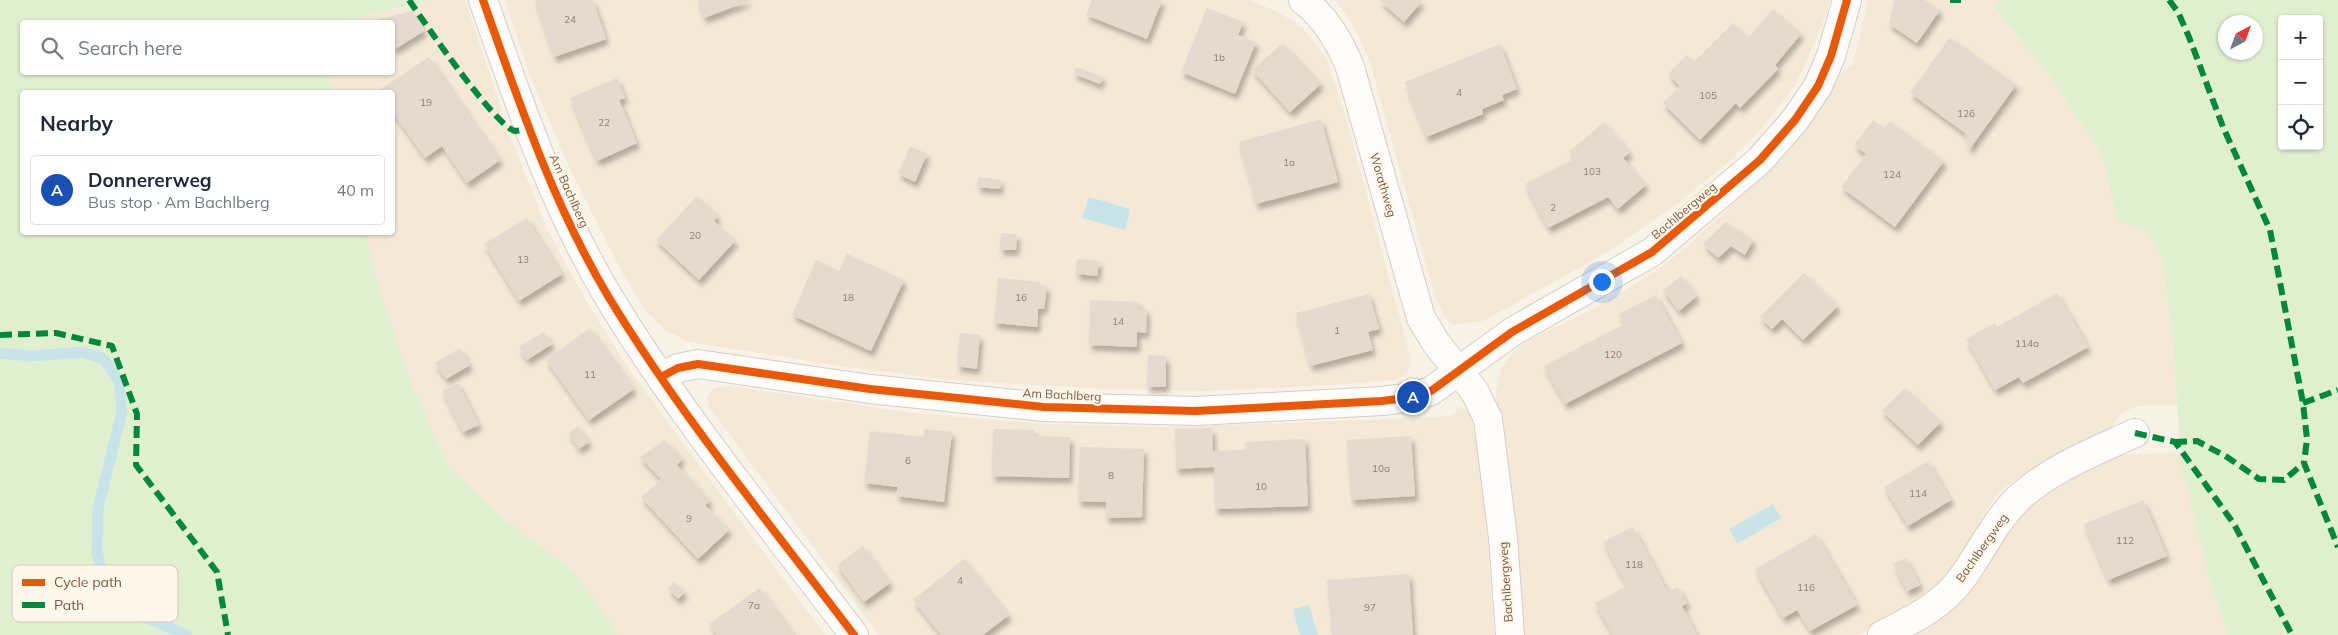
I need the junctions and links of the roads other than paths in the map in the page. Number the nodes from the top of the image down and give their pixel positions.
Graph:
1 (483, 0) edge
2 (1303, 0) edge
3 (1847, 0) edge
4 (1460, 371) junction
5 (661, 377) junction
6 (2135, 433) dead end
7 (854, 635) edge
8 (1510, 635) edge
9 (1882, 635) edge

1 - 5 street, Am Bachlberg
2 - 4 street, Worathweg
3 - 4 street, Bachlbergweg
4 - 5 street, Am Bachlberg
4 - 8 street, Bachlbergweg
5 - 7 street, Am Bachlberg
6 - 9 street, Bachlbergweg

